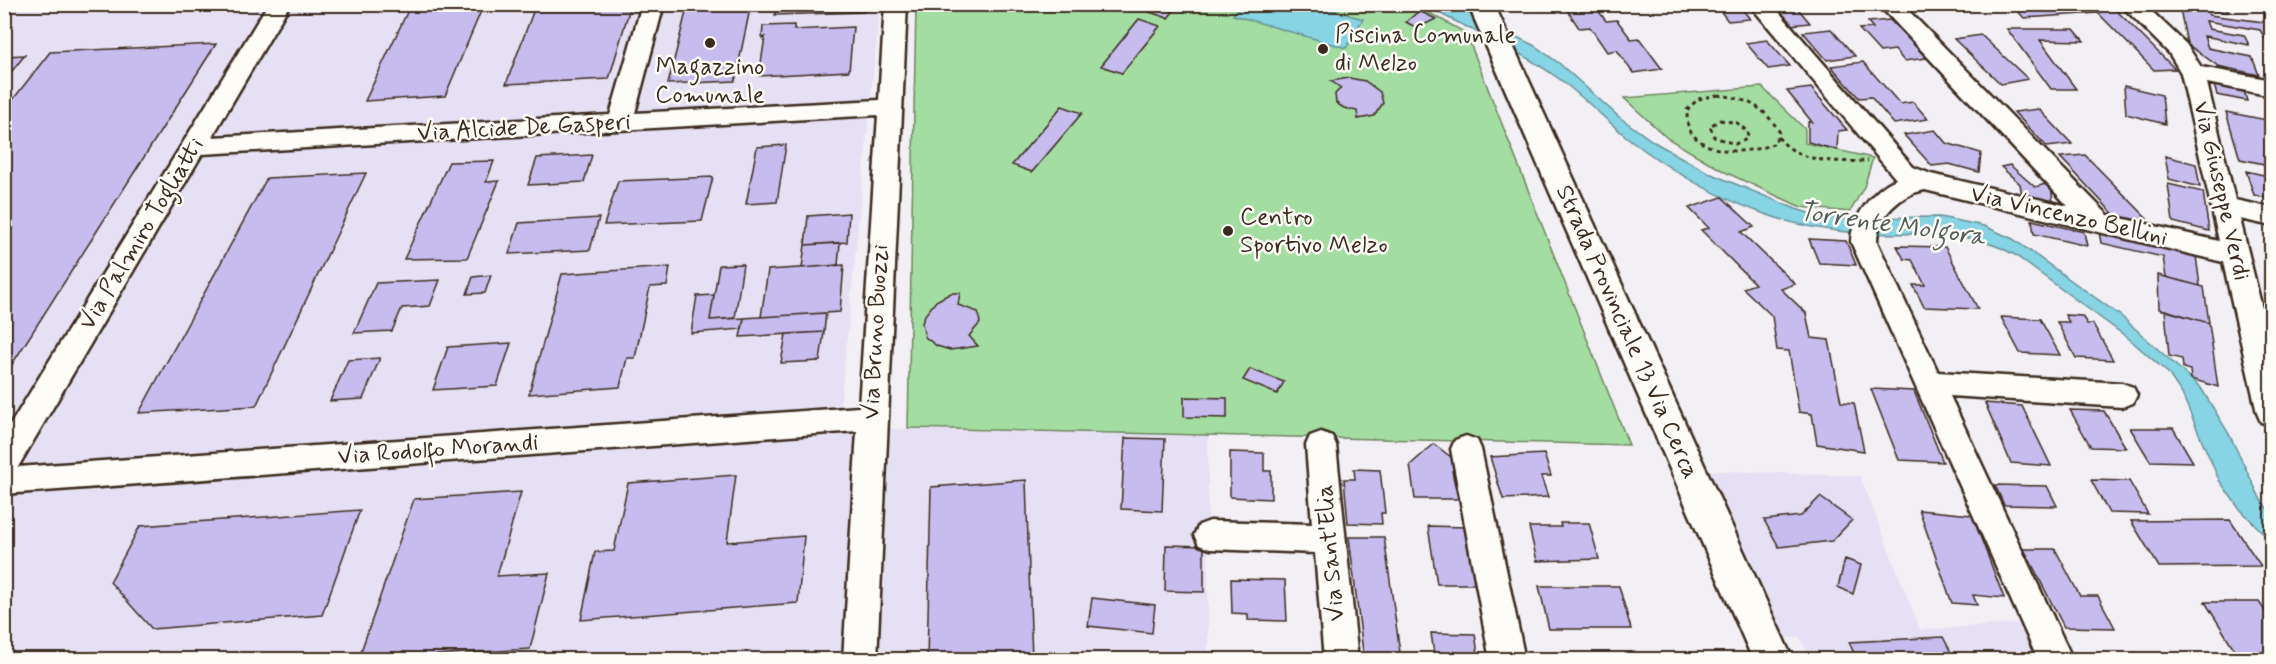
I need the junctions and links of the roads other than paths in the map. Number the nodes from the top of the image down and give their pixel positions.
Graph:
1 (279, 4) edge
2 (653, 4) edge
3 (896, 4) edge
4 (1481, 4) edge
5 (1760, 4) edge
6 (1889, 4) edge
7 (2131, 5) edge
8 (2162, 6) edge
9 (2174, 45) junction
10 (2193, 73) junction
11 (2271, 88) edge
12 (889, 107) junction
13 (620, 122) junction
14 (195, 146) junction
15 (1907, 172) junction
16 (1881, 201) junction
17 (2223, 206) junction
18 (2271, 217) edge
19 (2102, 225) junction
20 (2235, 255) junction
21 (2263, 346) edge
22 (1929, 383) junction
23 (2122, 395) dead end
24 (2271, 413) edge
25 (871, 418) junction
26 (1321, 446) dead end
27 (1466, 449) dead end
28 (4, 463) edge
29 (4, 481) edge
30 (1210, 535) dead end
31 (1329, 539) junction
32 (860, 660) edge
33 (1341, 660) edge
34 (1508, 660) edge
35 (1773, 660) edge
36 (2056, 660) edge

1 - 14 street, Via Palmiro Togliatti
2 - 13 street
3 - 12 street, Via Bruno Buozzi
4 - 35 main road, Strada Provinciale 13 Via Cerca
5 - 15 street
6 - 19 street
7 - 8 street
7 - 9 street
8 - 9 street
9 - 10 street, Via Giuseppe Verdi
10 - 11 street
10 - 17 street, Via Giuseppe Verdi
12 - 13 street, Via Alcide De Gasperi
12 - 25 street, Via Bruno Buozzi
13 - 14 street, Via Alcide De Gasperi
14 - 28 street, Via Palmiro Togliatti
15 - 16 street
15 - 16 street
15 - 19 street, Via Vincenzo Bellini
16 - 22 street
17 - 18 street
17 - 20 street, Via Giuseppe Verdi
19 - 20 street, Via Vincenzo Bellini
20 - 21 street, Via Giuseppe Verdi
21 - 24 street, Via Giuseppe Verdi
22 - 23 street
22 - 36 street
25 - 29 street, Via Rodolfo Morandi
25 - 32 street, Via Bruno Buozzi
26 - 31 street, Via Sant'Elia
27 - 34 street
30 - 31 street
31 - 33 street, Via Sant'Elia

